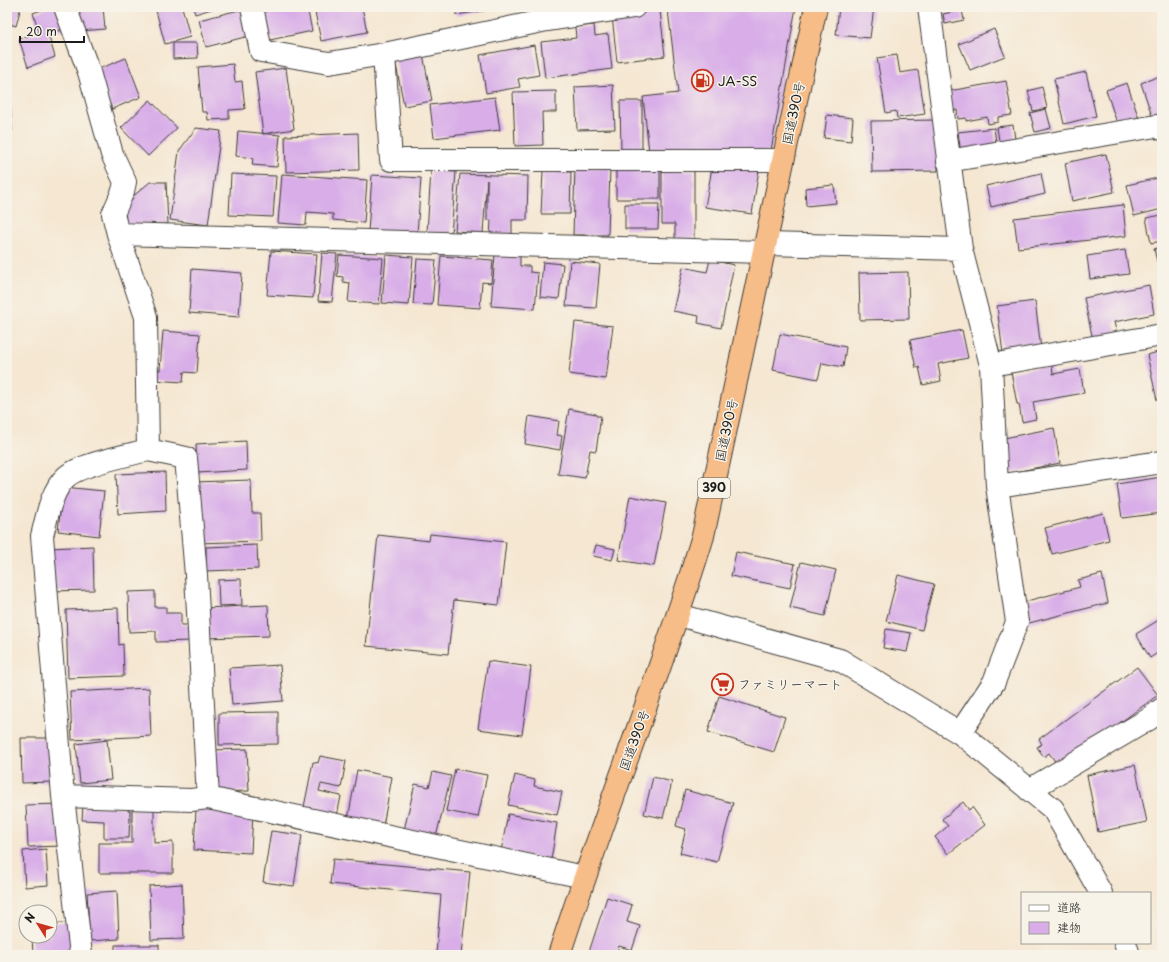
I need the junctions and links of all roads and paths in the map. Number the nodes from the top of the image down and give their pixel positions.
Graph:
1 (65, 7) edge
2 (252, 7) edge
3 (634, 7) edge
4 (816, 7) edge
5 (929, 7) edge
6 (540, 14) edge
7 (384, 54) junction
8 (1162, 129) edge
9 (782, 160) junction
10 (948, 161) junction
11 (118, 234) junction
12 (765, 248) junction
13 (961, 249) junction
14 (1162, 335) edge
15 (991, 365) junction
16 (148, 450) junction
17 (1162, 462) edge
18 (997, 486) junction
19 (679, 614) junction
20 (1162, 709) edge
21 (960, 733) junction
22 (1029, 790) junction
23 (63, 796) junction
24 (208, 798) junction
25 (584, 877) junction
26 (1100, 892) edge
27 (1125, 944) edge
28 (81, 955) edge
29 (559, 955) edge
30 (1129, 955) edge

1 - 11 street
2 - 7 street
3 - 6 street
4 - 9 highway, 国道390号 / 390
5 - 10 street
6 - 7 street
7 - 9 street
8 - 10 street
9 - 12 highway, 国道390号 / 390
10 - 13 street
11 - 12 street
11 - 16 street
12 - 13 street
12 - 19 highway, 国道390号 / 390
13 - 15 street
14 - 15 street
15 - 18 street
16 - 23 street
16 - 24 street
17 - 18 street
18 - 21 street
19 - 21 street
19 - 25 highway, 国道390号 / 390
20 - 22 street
21 - 22 street
22 - 26 street
23 - 24 street
23 - 28 street
24 - 25 street
25 - 29 highway, 国道390号 / 390
27 - 30 street

